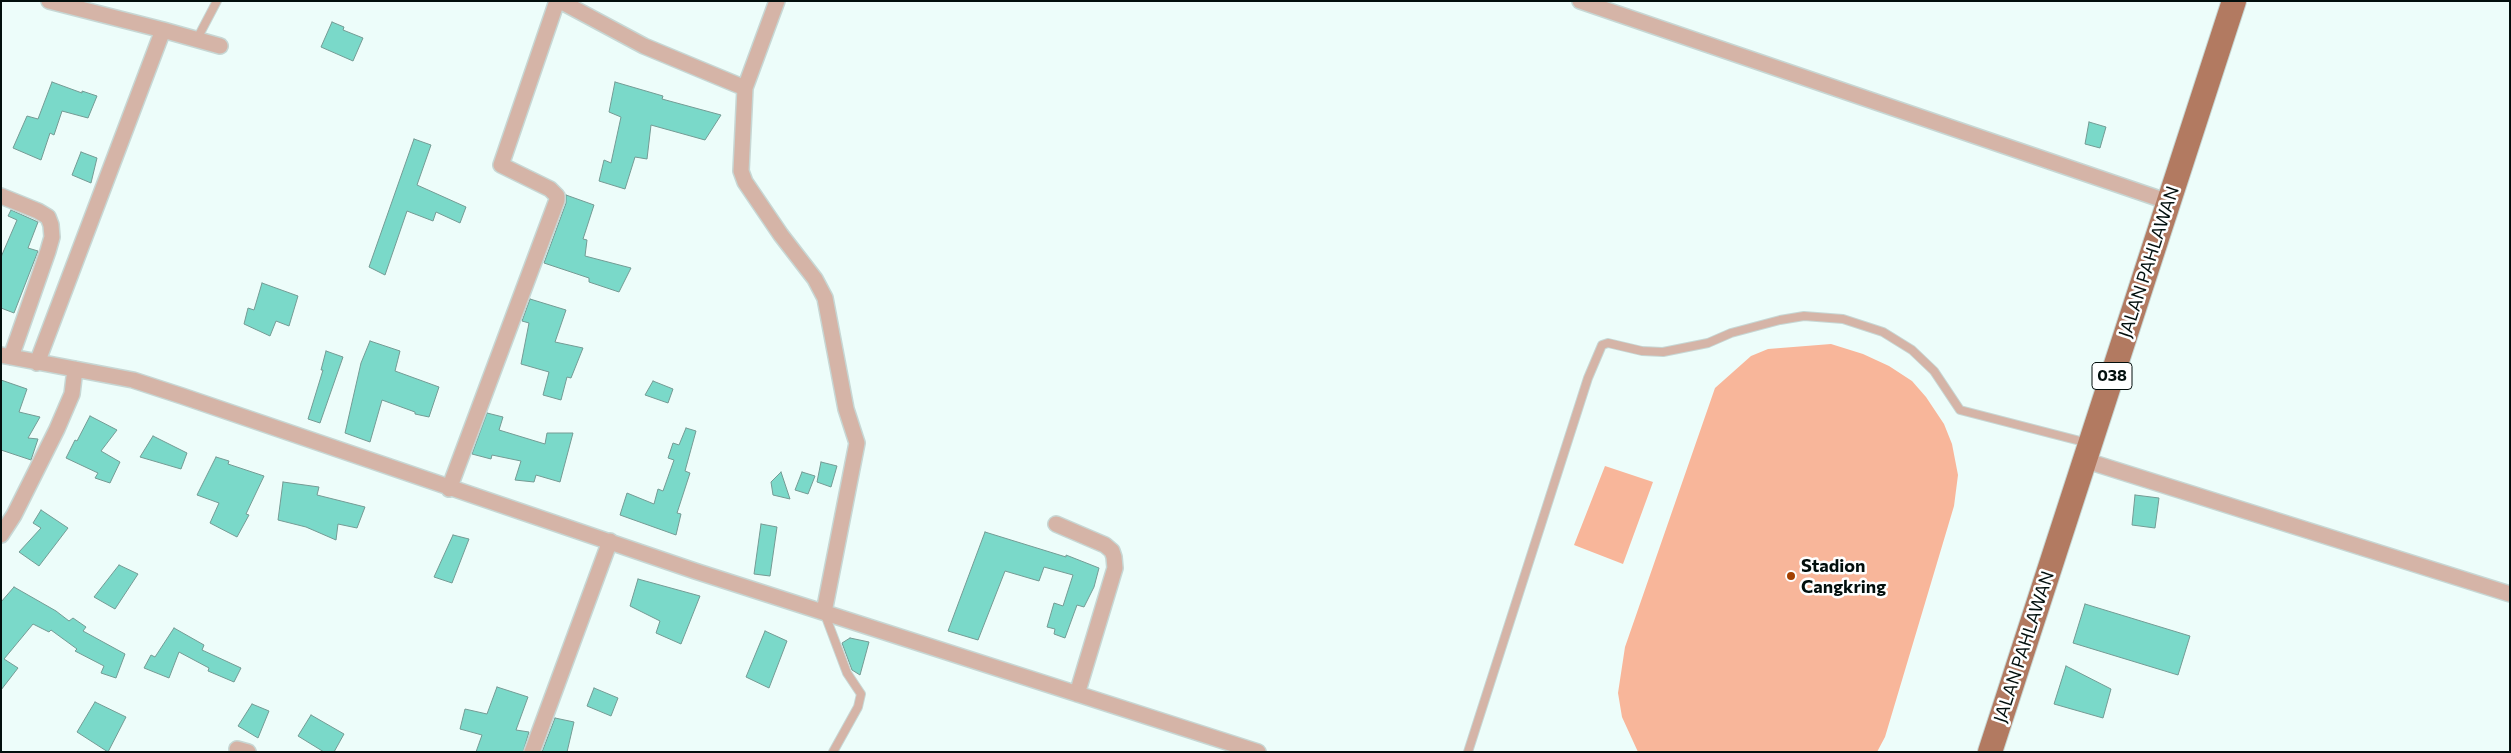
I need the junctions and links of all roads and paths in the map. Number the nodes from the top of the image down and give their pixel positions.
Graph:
1 (50, 1) edge
2 (217, 1) edge
3 (558, 1) edge
4 (777, 1) edge
5 (1580, 1) edge
6 (2234, 1) edge
7 (163, 30) junction
8 (197, 39) junction
9 (220, 46) dead end
10 (745, 88) junction
11 (1, 196) edge
12 (2169, 202) junction
13 (6, 356) edge
14 (37, 363) junction
15 (75, 370) junction
16 (2087, 452) junction
17 (449, 489) junction
18 (1056, 524) dead end
19 (1, 535) edge
20 (610, 542) junction
21 (2510, 594) edge
22 (824, 612) junction
23 (1076, 694) junction
24 (532, 752) edge
25 (833, 752) edge
26 (1258, 752) edge
27 (1468, 752) edge
28 (1990, 752) edge

1 - 7 street
2 - 8 lane
3 - 10 street
3 - 17 street
4 - 10 street
5 - 12 street
6 - 12 main road, JALAN PAHLAWAN / 038
7 - 8 street
7 - 14 street
8 - 9 street
10 - 22 street
11 - 13 street
12 - 16 main road, JALAN PAHLAWAN / 038
13 - 14 street
14 - 15 street
15 - 17 street
15 - 19 street
16 - 21 street
16 - 27 lane
16 - 28 main road, JALAN PAHLAWAN / 038
17 - 20 street
18 - 23 street
20 - 22 street
20 - 24 street
22 - 23 street
22 - 25 lane
23 - 26 street

